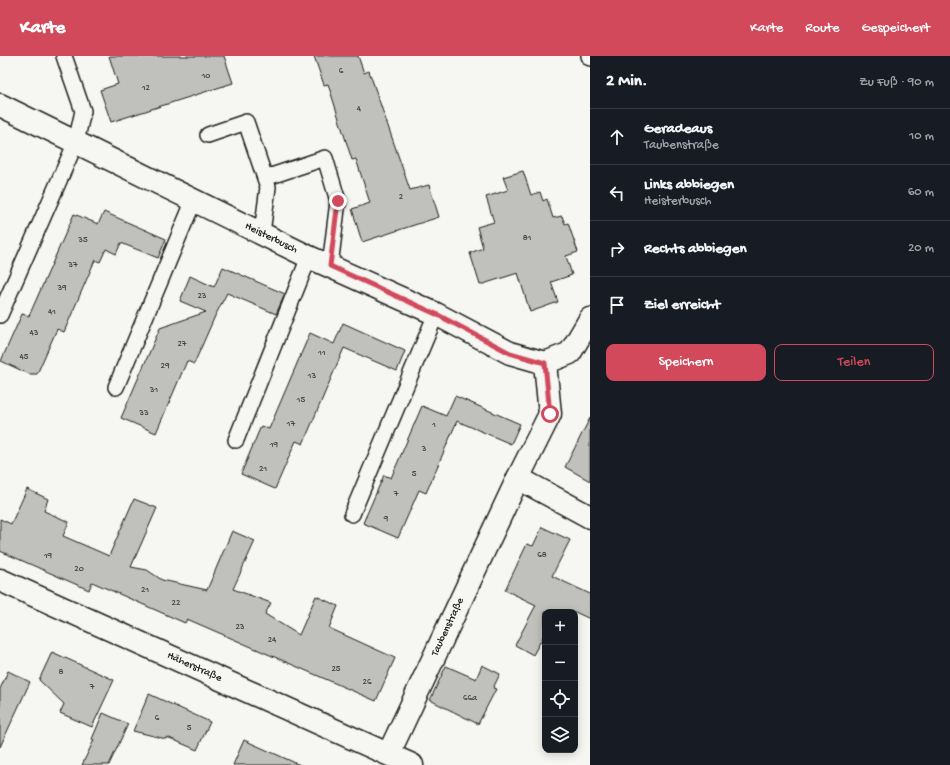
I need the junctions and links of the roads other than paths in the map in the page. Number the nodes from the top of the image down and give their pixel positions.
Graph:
1 (64, 56) edge
2 (0, 105) edge
3 (208, 136) dead end
4 (76, 142) junction
5 (265, 178) junction
6 (194, 200) junction
7 (262, 233) junction
8 (309, 257) junction
9 (330, 266) junction
10 (436, 314) junction
11 (0, 315) edge
12 (590, 319) edge
13 (545, 363) junction
14 (116, 388) dead end
15 (236, 440) dead end
16 (518, 478) junction
17 (352, 514) dead end
18 (590, 517) edge
19 (0, 580) edge
20 (389, 753) junction
21 (412, 765) edge

1 - 4 lane
2 - 4 street, Heisterbusch
3 - 5 lane
4 - 6 street, Heisterbusch
4 - 11 lane
5 - 7 lane
5 - 9 lane
6 - 7 street, Heisterbusch
6 - 14 lane
7 - 8 street, Heisterbusch
8 - 9 street, Heisterbusch
8 - 15 lane
9 - 10 street, Heisterbusch
10 - 13 street, Heisterbusch
10 - 17 lane
12 - 13 street
13 - 16 street, Taubenstraße
16 - 18 street
16 - 20 street, Taubenstraße
19 - 20 street, Häherstraße
20 - 21 street

